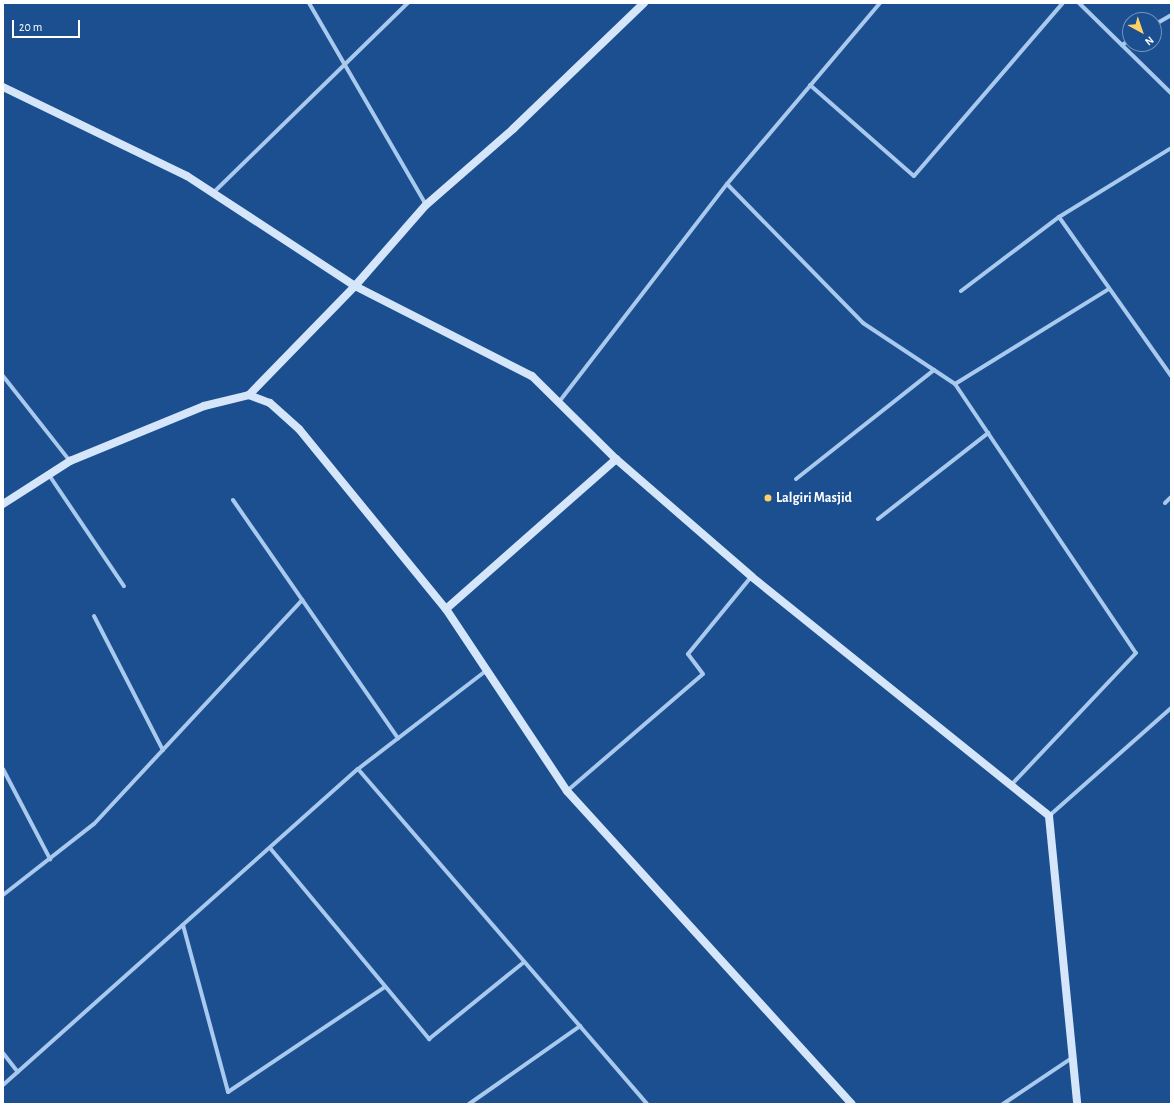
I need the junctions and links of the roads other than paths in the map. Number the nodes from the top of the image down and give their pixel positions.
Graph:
1 (309, 3) edge
2 (408, 3) edge
3 (644, 3) edge
4 (880, 3) edge
5 (1063, 3) edge
6 (1079, 3) edge
7 (1171, 15) edge
8 (1162, 20) edge
9 (1122, 45) edge
10 (1129, 52) edge
11 (344, 64) junction
12 (810, 85) junction
13 (3, 87) edge
14 (1171, 93) edge
15 (1171, 148) edge
16 (727, 184) junction
17 (213, 193) junction
18 (426, 205) junction
19 (1059, 217) junction
20 (355, 286) junction
21 (1109, 289) junction
22 (961, 291) dead end
23 (934, 370) junction
24 (3, 376) edge
25 (1171, 376) edge
26 (955, 384) junction
27 (249, 395) junction
28 (559, 402) junction
29 (988, 433) junction
30 (616, 459) junction
31 (70, 461) junction
32 (48, 474) junction
33 (796, 479) dead end
34 (1171, 497) edge
35 (234, 500) dead end
36 (1165, 503) dead end
37 (3, 504) edge
38 (878, 519) dead end
39 (752, 576) junction
40 (124, 586) dead end
41 (302, 600) junction
42 (446, 609) junction
43 (94, 616) dead end
44 (487, 670) junction
45 (1171, 708) edge
46 (398, 738) junction
47 (163, 750) junction
48 (358, 769) junction
49 (3, 770) edge
50 (1010, 785) junction
51 (567, 791) junction
52 (1049, 816) junction
53 (270, 848) junction
54 (50, 859) junction
55 (3, 895) edge
56 (184, 925) junction
57 (524, 962) junction
58 (385, 987) junction
59 (580, 1026) junction
60 (3, 1053) edge
61 (1072, 1058) junction
62 (18, 1072) junction
63 (3, 1085) edge
64 (469, 1104) edge
65 (647, 1104) edge
66 (852, 1104) edge
67 (1003, 1104) edge
68 (1077, 1104) edge

1 - 11 street
2 - 11 street
3 - 18 street
4 - 12 street
5 - 12 street
6 - 9 street
7 - 8 street
10 - 14 street
11 - 17 street
11 - 18 street
12 - 16 street
13 - 17 street
15 - 19 street
16 - 23 street
16 - 28 street
17 - 20 street
18 - 20 street
19 - 21 street
19 - 22 street
20 - 27 street
20 - 28 street
21 - 25 street
21 - 26 street
23 - 26 street
23 - 33 street
24 - 31 street
26 - 29 street
27 - 31 street
27 - 42 street
28 - 30 street
29 - 38 street
29 - 50 street
30 - 39 street
30 - 42 street
31 - 32 street
32 - 37 street
32 - 40 street
34 - 36 street
35 - 41 street
39 - 50 street
39 - 51 street
41 - 46 street
41 - 47 street
42 - 44 street
43 - 47 street
44 - 46 street
44 - 51 street
45 - 52 street
46 - 48 street
47 - 54 street
48 - 53 street
48 - 57 street
49 - 54 street
50 - 52 street
51 - 66 street
52 - 61 street
53 - 56 street
53 - 58 street
54 - 55 street
56 - 58 street
56 - 62 street
57 - 58 street
57 - 59 street
59 - 64 street
59 - 65 street
60 - 62 street
61 - 67 street
61 - 68 street
62 - 63 street

